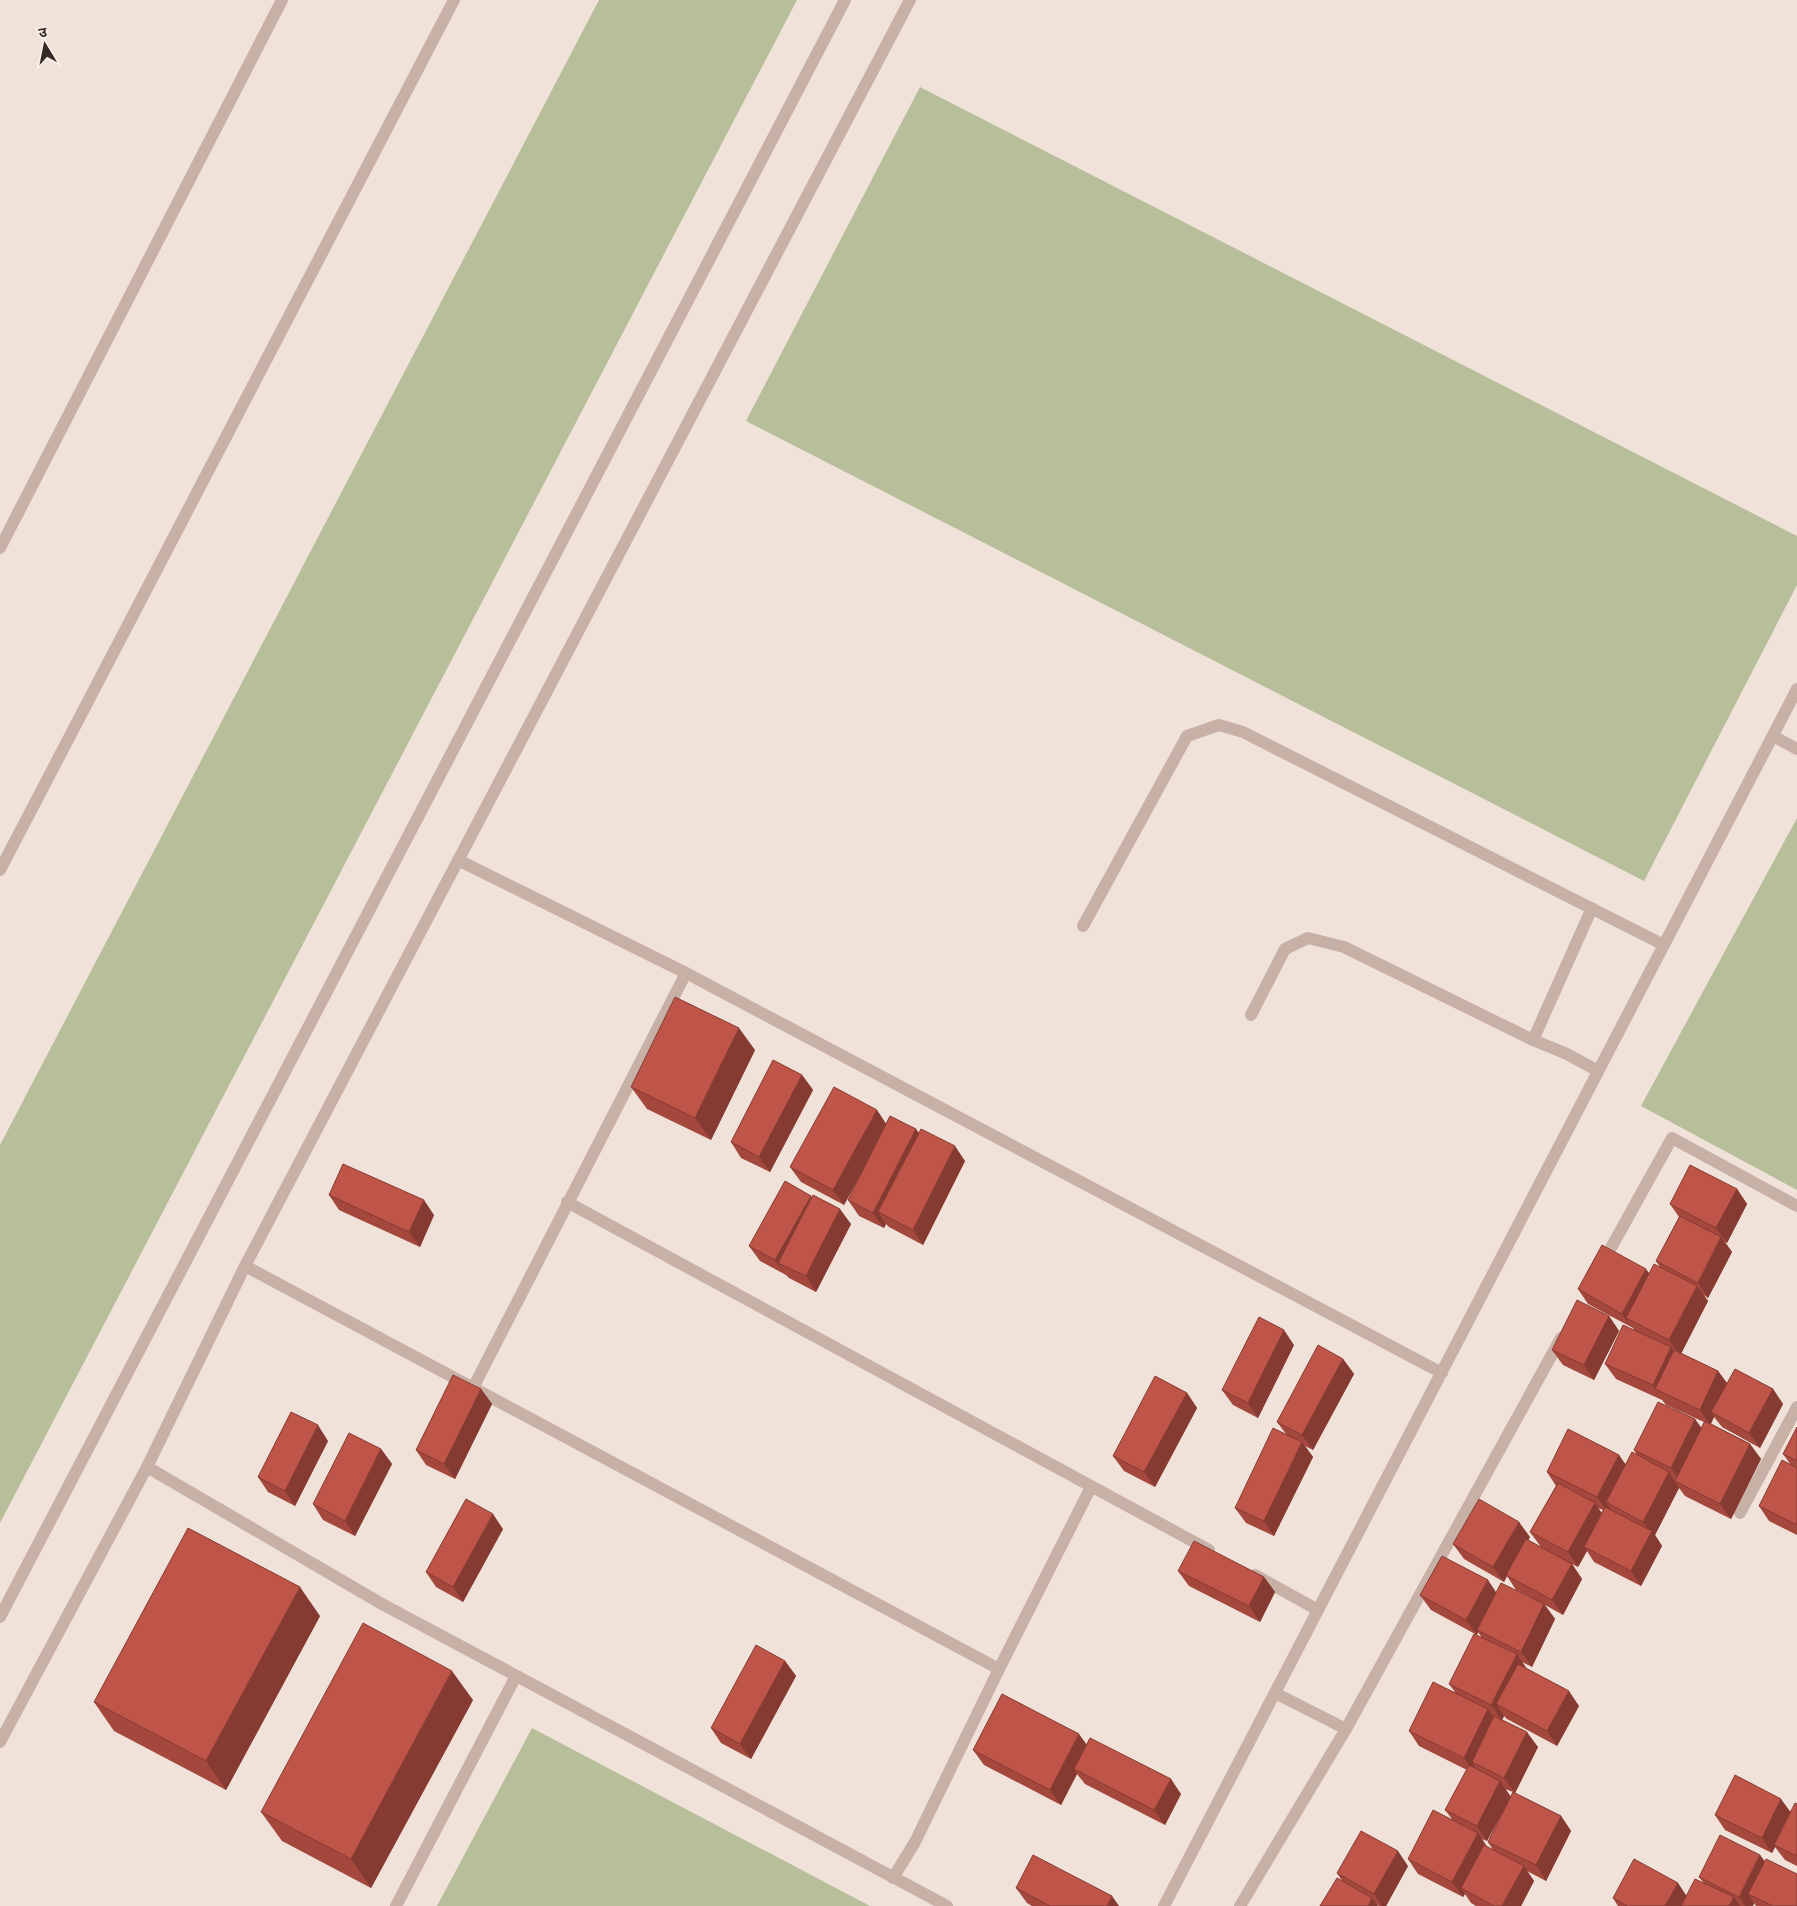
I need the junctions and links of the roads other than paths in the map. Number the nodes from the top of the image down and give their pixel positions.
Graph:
1 (282, 0) edge
2 (454, 0) edge
3 (844, 0) edge
4 (910, 0) edge
5 (0, 548) edge
6 (1797, 689) edge
7 (1773, 736) junction
8 (1797, 749) edge
9 (458, 860) junction
10 (0, 870) edge
11 (1592, 908) junction
12 (1083, 926) dead end
13 (1664, 945) junction
14 (686, 974) junction
15 (1251, 1015) dead end
16 (1533, 1040) junction
17 (1598, 1071) junction
18 (567, 1202) junction
19 (1797, 1206) edge
20 (245, 1266) junction
21 (1595, 1277) edge
22 (1566, 1329) edge
23 (1442, 1373) junction
24 (473, 1388) junction
25 (1797, 1407) edge
26 (146, 1467) junction
27 (1091, 1487) junction
28 (1740, 1513) dead end
29 (1220, 1556) edge
30 (1245, 1570) edge
31 (1318, 1610) junction
32 (0, 1618) edge
33 (999, 1669) junction
34 (516, 1676) junction
35 (1275, 1693) junction
36 (1346, 1729) junction
37 (0, 1742) edge
38 (893, 1878) junction
39 (396, 1906) edge
40 (947, 1906) edge
41 (1164, 1906) edge
42 (1240, 1906) edge

1 - 5 street
2 - 10 street
3 - 32 street
4 - 9 street
6 - 7 street
7 - 8 street
7 - 13 street
9 - 14 street
9 - 20 street
11 - 12 street
11 - 13 street
11 - 16 street
13 - 17 street
14 - 18 street
14 - 23 street
15 - 16 street
16 - 17 street
17 - 23 street
18 - 24 street
18 - 27 street
19 - 21 street
20 - 24 street
20 - 26 street
22 - 36 street
23 - 31 street
24 - 33 street
25 - 28 street
26 - 34 street
26 - 37 street
27 - 29 street
27 - 33 street
30 - 31 street
31 - 35 street
33 - 38 street
34 - 38 street
34 - 39 street
35 - 36 street
35 - 41 street
36 - 42 street
38 - 40 street

